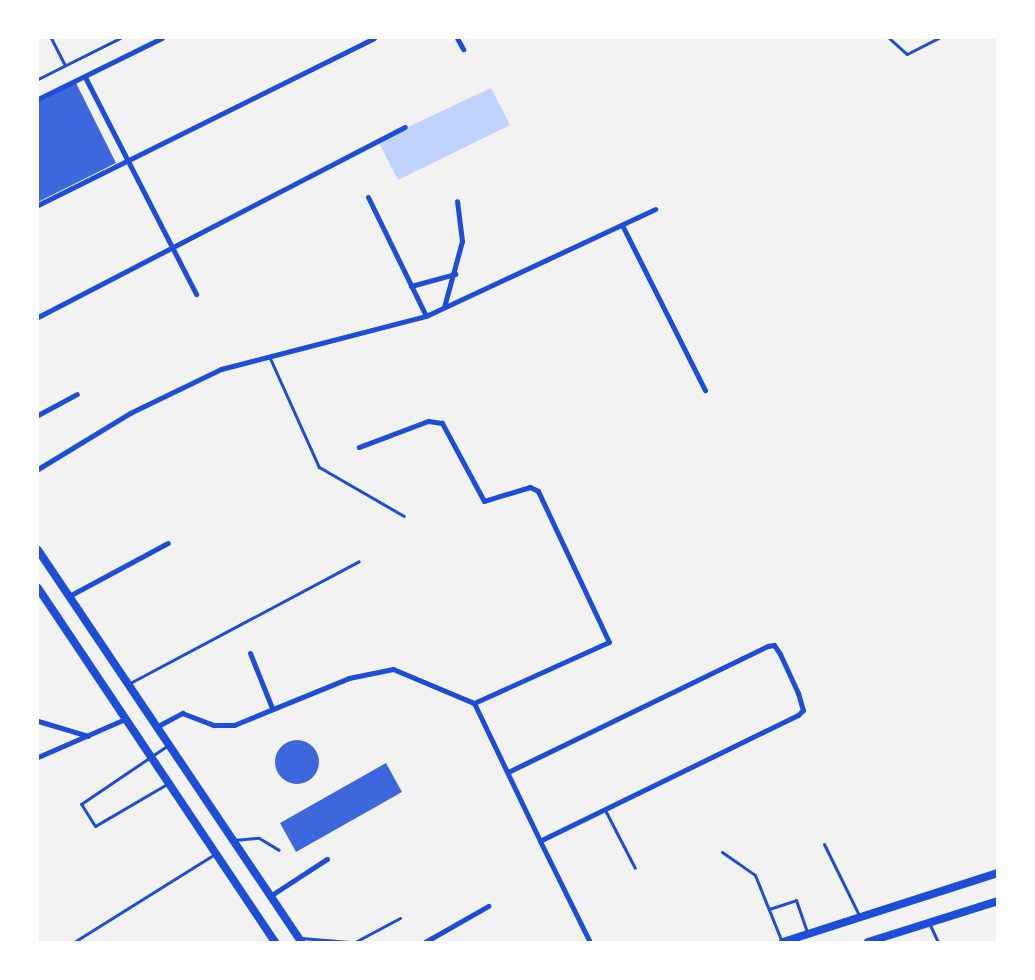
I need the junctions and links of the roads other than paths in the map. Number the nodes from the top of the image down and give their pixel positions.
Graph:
1 (51, 38) edge
2 (120, 38) edge
3 (162, 38) edge
4 (374, 38) edge
5 (457, 38) edge
6 (889, 38) edge
7 (939, 38) edge
8 (463, 50) dead end
9 (65, 65) junction
10 (85, 77) junction
11 (38, 79) edge
12 (38, 99) edge
13 (405, 127) dead end
14 (128, 159) junction
15 (368, 197) dead end
16 (457, 201) dead end
17 (38, 206) edge
18 (655, 209) dead end
19 (622, 225) junction
20 (174, 250) junction
21 (454, 274) junction
22 (411, 286) junction
23 (196, 294) dead end
24 (444, 307) junction
25 (426, 316) junction
26 (38, 317) edge
27 (268, 354) junction
28 (705, 390) dead end
29 (77, 394) dead end
30 (38, 416) edge
31 (359, 447) dead end
32 (38, 469) edge
33 (404, 516) dead end
34 (168, 543) dead end
35 (38, 550) edge
36 (359, 561) dead end
37 (38, 588) edge
38 (69, 596) junction
39 (250, 653) dead end
40 (128, 684) junction
41 (474, 703) junction
42 (272, 708) junction
43 (125, 719) junction
44 (38, 721) edge
45 (156, 727) junction
46 (88, 736) junction
47 (168, 745) junction
48 (38, 757) edge
49 (151, 757) junction
50 (508, 772) junction
51 (168, 783) junction
52 (605, 810) junction
53 (540, 841) junction
54 (233, 842) junction
55 (824, 844) dead end
56 (279, 850) dead end
57 (722, 852) dead end
58 (216, 854) junction
59 (327, 859) dead end
60 (635, 868) dead end
61 (998, 873) edge
62 (270, 896) junction
63 (998, 901) edge
64 (488, 906) dead end
65 (769, 909) junction
66 (400, 918) dead end
67 (860, 918) junction
68 (929, 924) junction
69 (810, 938) edge
70 (299, 940) edge
71 (74, 942) edge
72 (275, 942) edge
73 (350, 942) edge
74 (355, 942) edge
75 (425, 942) edge
76 (590, 942) edge
77 (783, 942) edge
78 (868, 942) edge
79 (938, 942) edge

1 - 9 lane
2 - 9 lane
3 - 10 street
4 - 14 street
5 - 8 street
6 - 7 lane
9 - 11 lane
10 - 12 street
10 - 14 street
13 - 20 street
14 - 17 street
14 - 20 street
15 - 22 street
16 - 21 street
18 - 19 street
19 - 24 street
19 - 28 street
20 - 23 street
20 - 26 street
21 - 22 street
21 - 24 street
22 - 25 street
24 - 25 street
25 - 27 street
27 - 32 street
27 - 33 lane
29 - 30 street
31 - 41 street
34 - 38 street
35 - 38 main road
36 - 40 lane
37 - 43 main road
38 - 40 main road
39 - 42 street
40 - 45 main road
41 - 42 street
41 - 50 street
42 - 45 street
43 - 46 street
43 - 49 main road
44 - 46 street
45 - 47 main road
46 - 48 street
47 - 49 lane
47 - 54 main road
49 - 51 main road
49 - 51 lane
50 - 52 street
50 - 53 street
51 - 58 main road
52 - 53 street
52 - 60 lane
53 - 76 street
54 - 56 lane
54 - 62 main road
55 - 67 lane
57 - 65 lane
58 - 71 lane
58 - 72 main road
59 - 62 street
61 - 67 main road
62 - 70 main road
63 - 68 main road
64 - 75 street
65 - 69 lane
65 - 77 lane
66 - 74 lane
67 - 69 main road
68 - 78 main road
68 - 79 lane
69 - 77 main road
70 - 73 lane

